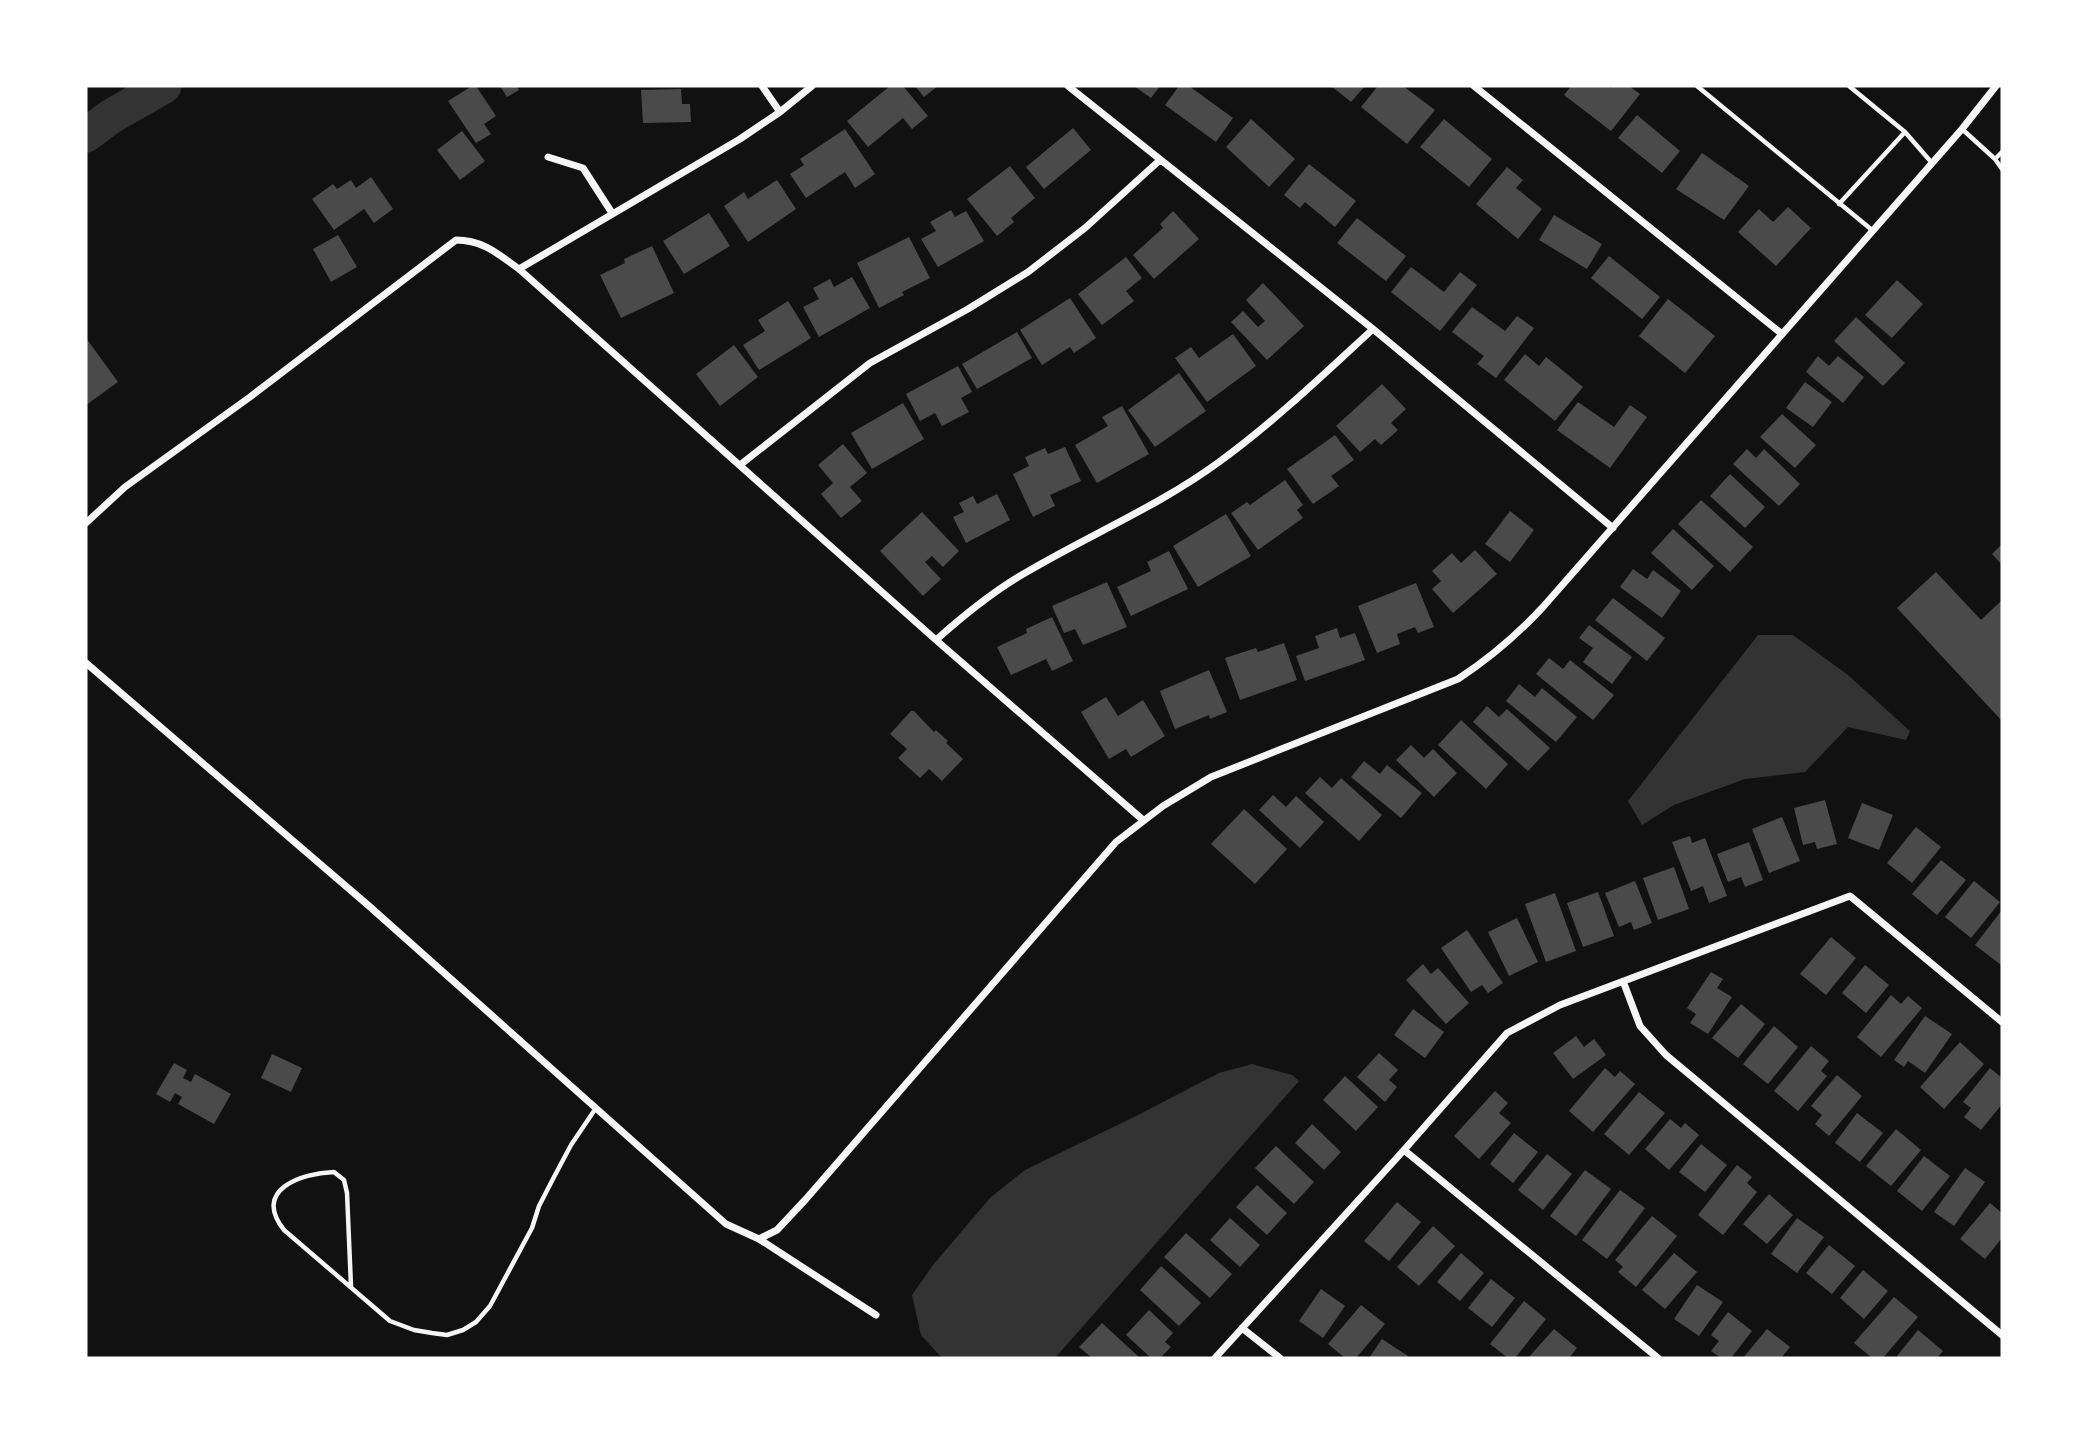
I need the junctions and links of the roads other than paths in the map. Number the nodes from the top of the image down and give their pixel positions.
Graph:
1 (762, 86) edge
2 (813, 86) edge
3 (1068, 86) edge
4 (1474, 86) edge
5 (1697, 86) edge
6 (1849, 86) edge
7 (1996, 86) edge
8 (780, 112) junction
9 (1962, 129) junction
10 (1905, 132) junction
11 (2002, 152) edge
12 (548, 157) dead end
13 (1995, 159) junction
14 (1160, 160) junction
15 (1932, 163) junction
16 (2002, 169) edge
17 (1839, 204) junction
18 (611, 213) junction
19 (1872, 230) junction
20 (519, 269) junction
21 (1373, 329) junction
22 (1782, 334) junction
23 (740, 465) junction
24 (86, 523) edge
25 (1613, 528) junction
26 (936, 640) junction
27 (86, 663) edge
28 (1143, 820) junction
29 (1623, 981) junction
30 (2002, 1022) edge
31 (596, 1108) junction
32 (1404, 1150) junction
33 (759, 1239) junction
34 (351, 1286) junction
35 (876, 1315) dead end
36 (1242, 1328) junction
37 (2002, 1335) edge
38 (1215, 1358) edge
39 (1280, 1358) edge
40 (1658, 1358) edge

1 - 8 street
2 - 8 street
3 - 14 street
4 - 22 street
5 - 17 lane
6 - 10 lane
7 - 9 street
8 - 18 street
9 - 13 lane
9 - 15 street
10 - 15 lane
10 - 17 lane
11 - 13 lane
12 - 18 street
13 - 16 lane
14 - 21 street
14 - 23 street
15 - 19 street
17 - 19 lane
18 - 20 street
19 - 22 street
20 - 23 street
20 - 24 street
21 - 25 street
21 - 26 street
22 - 25 street
23 - 26 street
25 - 28 street
26 - 28 street
27 - 31 street
28 - 33 street
29 - 30 street
29 - 32 street
29 - 37 street
31 - 33 street
31 - 34 lane
32 - 36 street
32 - 40 street
33 - 35 street
34 - 34 lane
36 - 38 street
36 - 39 street

